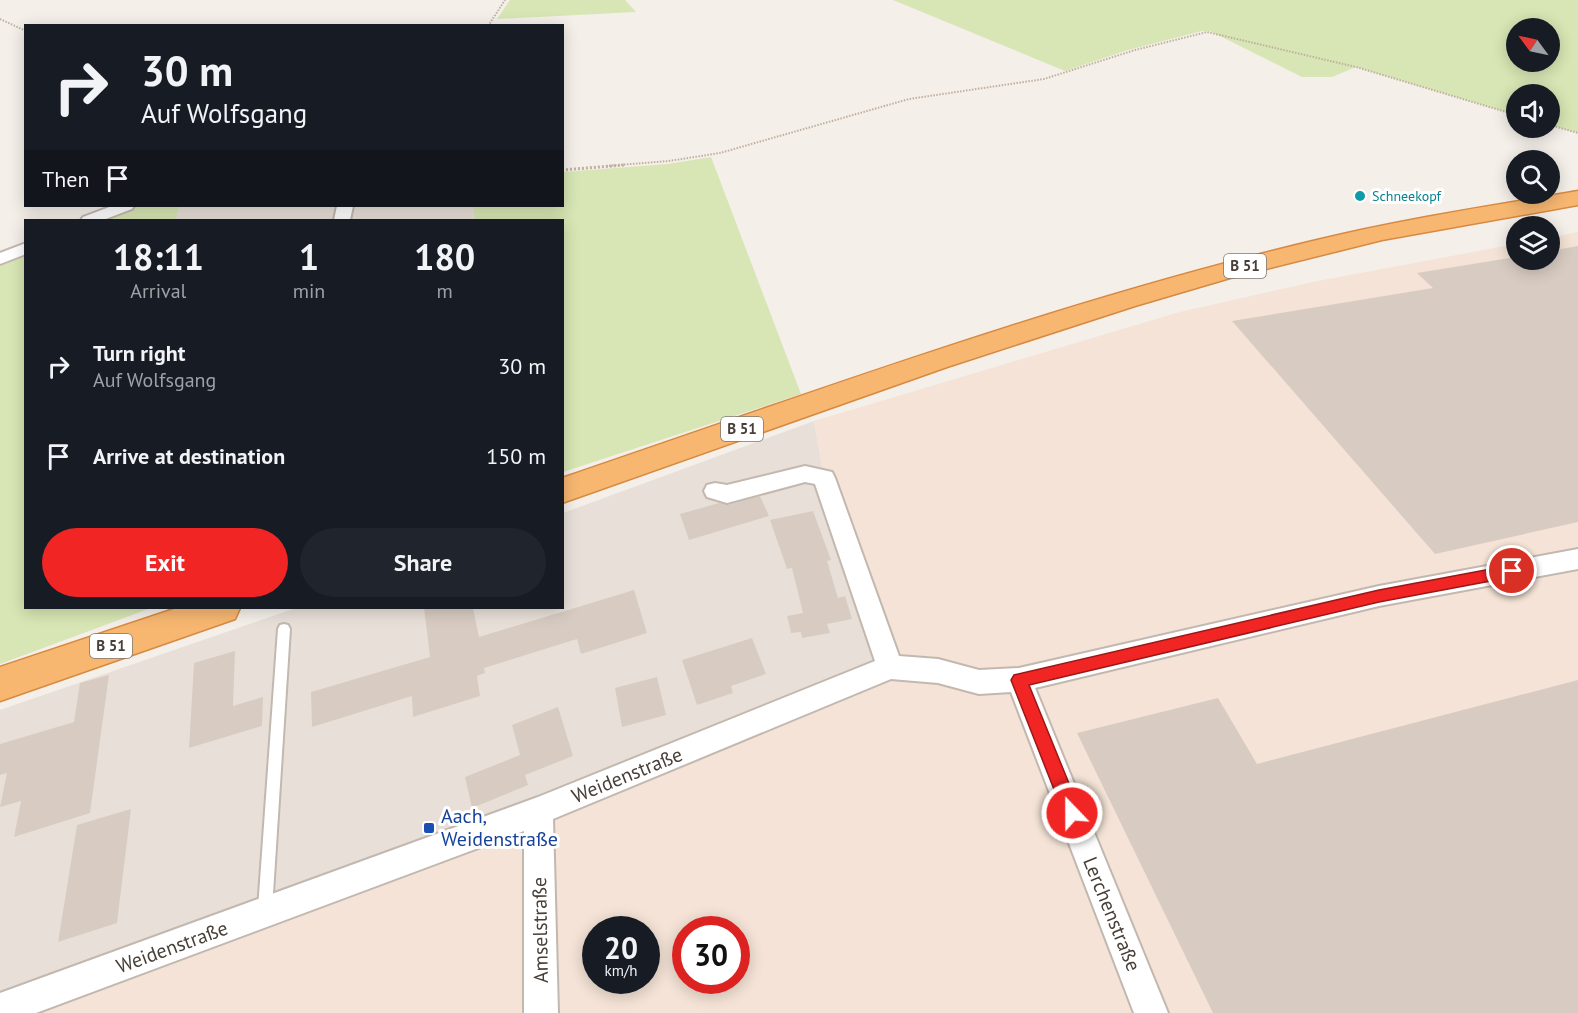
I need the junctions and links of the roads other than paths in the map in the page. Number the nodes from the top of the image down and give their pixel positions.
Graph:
1 (1578, 198) edge
2 (123, 207) edge
3 (92, 219) edge
4 (24, 249) edge
5 (0, 259) edge
6 (564, 490) edge
7 (715, 492) dead end
8 (1578, 559) edge
9 (219, 609) edge
10 (285, 629) dead end
11 (890, 667) junction
12 (1019, 680) junction
13 (0, 684) edge
14 (538, 811) junction
15 (264, 913) junction
16 (13, 1008) edge
17 (541, 1013) edge
18 (1151, 1013) edge

1 - 6 highway, B 51
2 - 3 street
4 - 5 street
7 - 11 street
8 - 12 street
9 - 13 highway, B 51
10 - 15 lane
11 - 12 street
11 - 14 street, Weidenstraße
12 - 18 street, Lerchenstraße
14 - 15 street, Weidenstraße
14 - 17 street, Amselstraße
15 - 16 street, Weidenstraße

